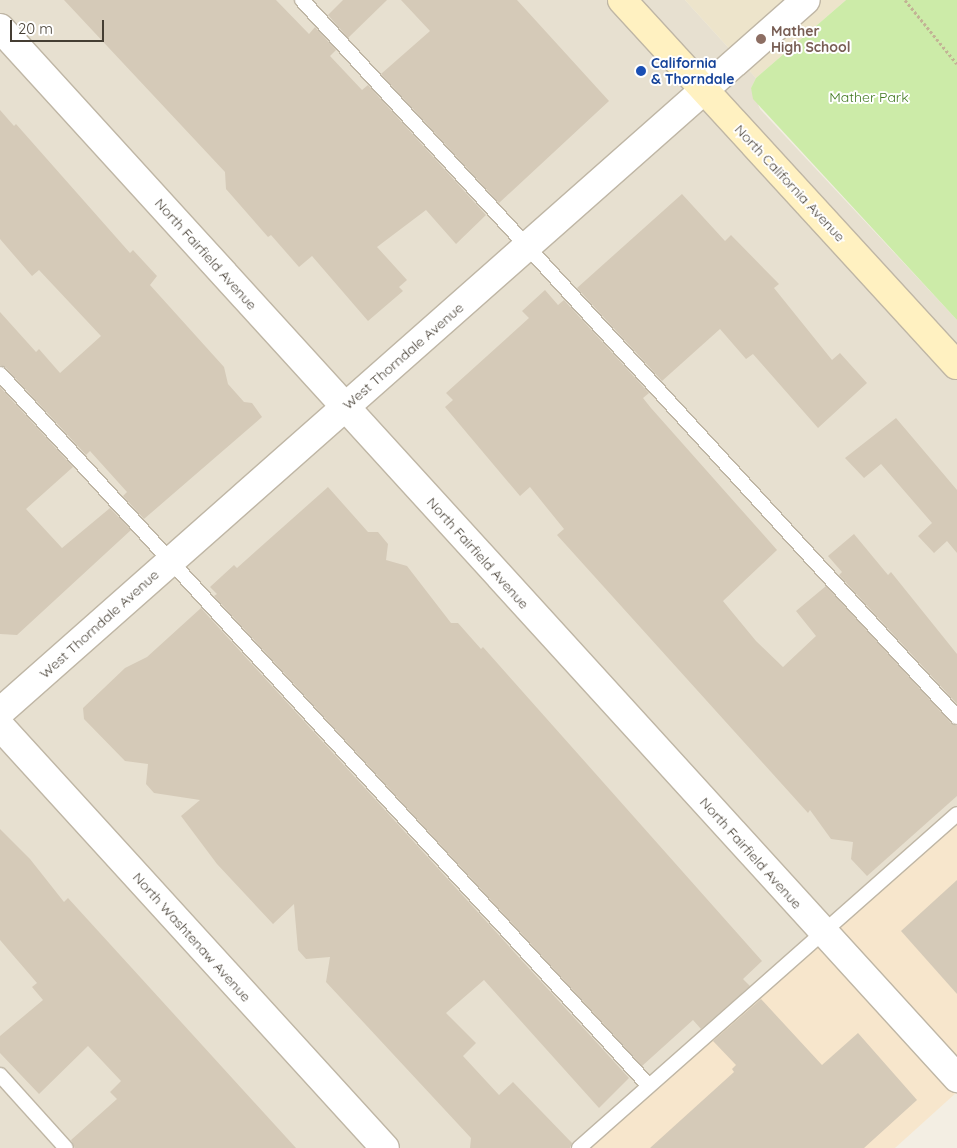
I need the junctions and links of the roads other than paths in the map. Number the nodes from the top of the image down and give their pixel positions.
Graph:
1 (302, 0) edge
2 (622, 0) edge
3 (795, 4) edge
4 (0, 28) edge
5 (704, 89) junction
6 (527, 246) junction
7 (957, 365) edge
8 (0, 374) edge
9 (345, 407) junction
10 (170, 561) junction
11 (0, 712) edge
12 (957, 717) edge
13 (0, 726) edge
14 (957, 814) edge
15 (824, 932) junction
16 (0, 1075) edge
17 (957, 1078) edge
18 (649, 1086) junction
19 (66, 1148) edge
20 (385, 1148) edge
21 (579, 1148) edge

1 - 6 lane
2 - 5 main road, North California Avenue
3 - 5 street, West Thorndale Avenue
4 - 9 street, North Fairfield Avenue
5 - 6 street, West Thorndale Avenue
5 - 7 main road, North California Avenue
6 - 9 street, West Thorndale Avenue
6 - 12 lane
8 - 10 lane
9 - 10 street, West Thorndale Avenue
9 - 15 street, North Fairfield Avenue
10 - 11 street, West Thorndale Avenue
10 - 18 lane
13 - 20 street, North Washtenaw Avenue
14 - 15 lane
15 - 17 street, North Fairfield Avenue
15 - 18 lane
16 - 19 lane
18 - 21 lane

